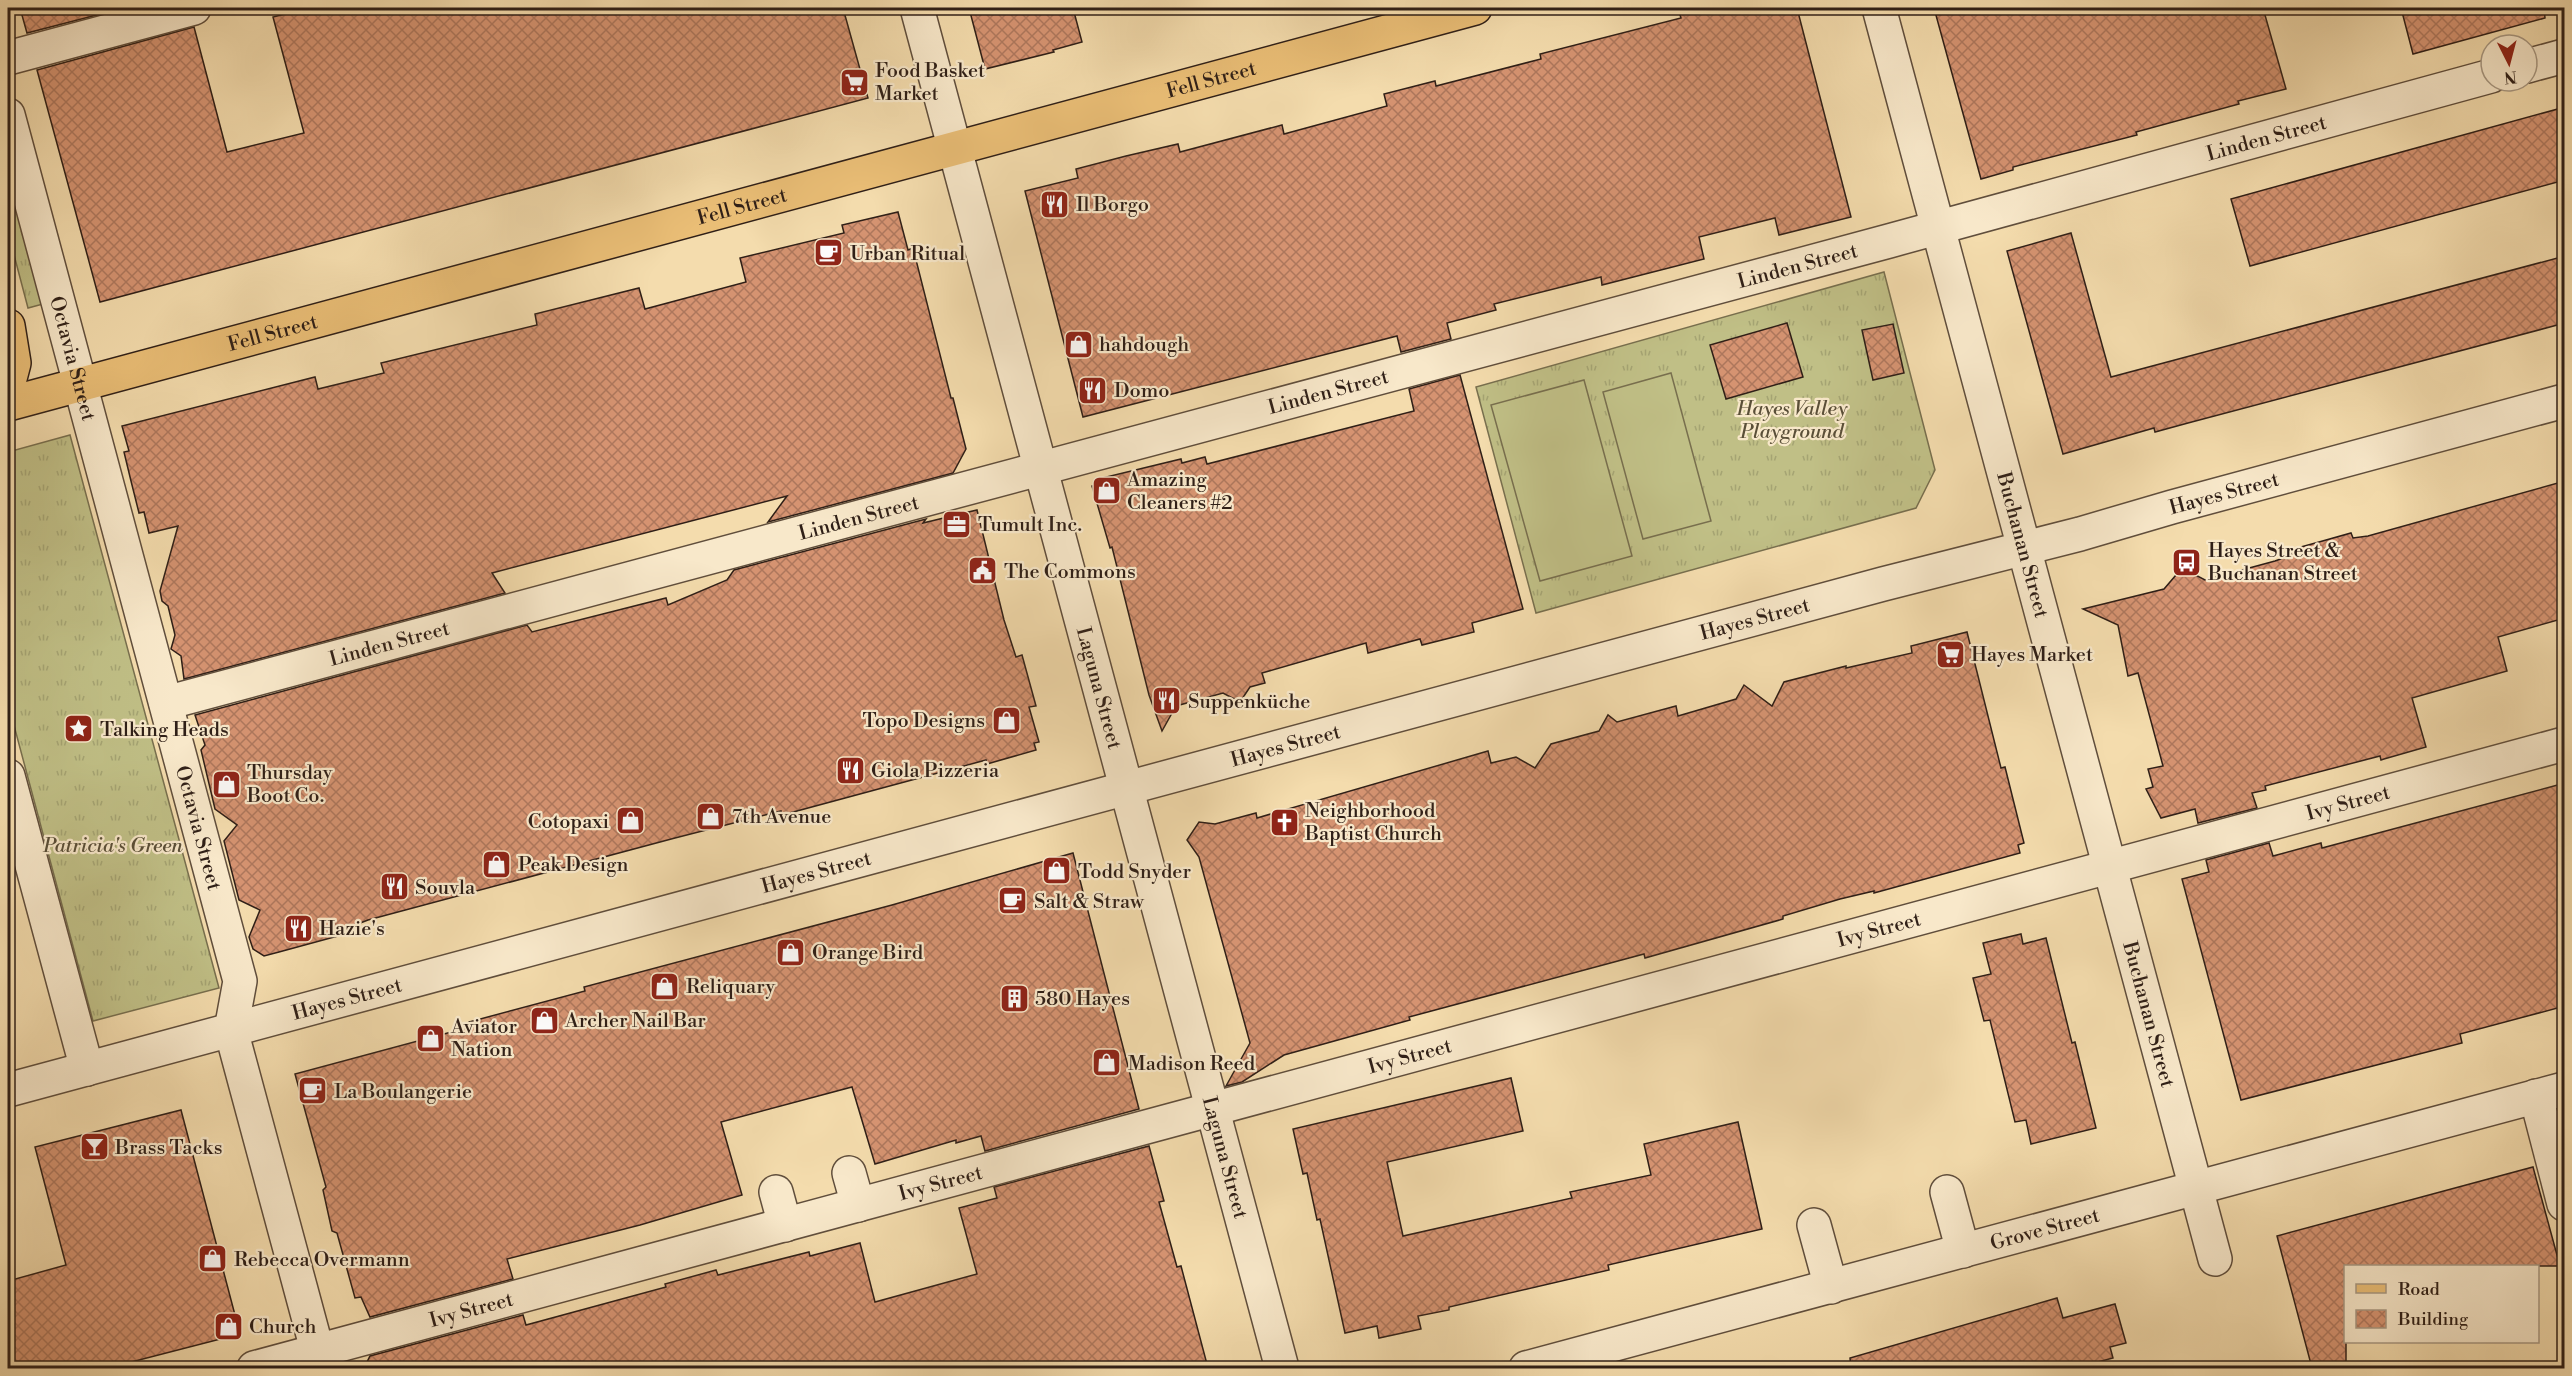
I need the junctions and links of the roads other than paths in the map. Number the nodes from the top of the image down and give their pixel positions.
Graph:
1 (194, 8) edge
2 (917, 8) edge
3 (1475, 8) edge
4 (1879, 8) edge
5 (2565, 56) edge
6 (8, 58) edge
7 (2539, 63) edge
8 (2479, 79) edge
9 (8, 115) edge
10 (954, 148) junction
11 (1937, 227) junction
12 (8, 326) edge
13 (80, 384) junction
14 (8, 386) edge
15 (2565, 401) edge
16 (8, 404) edge
17 (1041, 468) junction
18 (2024, 547) junction
19 (165, 703) junction
20 (2565, 744) edge
21 (8, 777) edge
22 (1127, 789) junction
23 (2110, 867) junction
24 (231, 1030) junction
25 (87, 1069) junction
26 (8, 1090) edge
27 (2550, 1093) edge
28 (1213, 1109) junction
29 (849, 1173) dead end
30 (2197, 1188) junction
31 (776, 1192) dead end
32 (1947, 1192) dead end
33 (2565, 1203) edge
34 (858, 1205) junction
35 (785, 1225) junction
36 (1814, 1225) dead end
37 (1963, 1251) junction
38 (2215, 1259) dead end
39 (1831, 1287) junction
40 (320, 1360) edge
41 (254, 1368) edge
42 (1282, 1368) edge
43 (1526, 1368) edge

1 - 6 street
2 - 10 street, Laguna Street
3 - 10 main road, Fell Street
4 - 11 street, Buchanan Street
5 - 7 street
8 - 11 street, Linden Street
9 - 13 street, Octavia Street
10 - 13 main road, Fell Street
10 - 17 street, Laguna Street
11 - 17 street, Linden Street
11 - 18 street, Buchanan Street
12 - 14 main road
13 - 16 main road, Fell Street
13 - 19 street, Octavia Street
15 - 18 street, Hayes Street
17 - 19 street, Linden Street
17 - 22 street, Laguna Street
18 - 22 street, Hayes Street
18 - 23 street, Buchanan Street
19 - 24 street, Octavia Street
20 - 23 street, Ivy Street
21 - 25 street
22 - 24 street, Hayes Street
22 - 28 street, Laguna Street
23 - 28 street, Ivy Street
23 - 30 street, Buchanan Street
24 - 25 street, Hayes Street
24 - 40 street, Octavia Street
25 - 26 street, Hayes Street
27 - 30 street, Grove Street
27 - 33 street
28 - 34 street, Ivy Street
28 - 42 street, Laguna Street
29 - 34 street
30 - 37 street, Grove Street
30 - 38 street, Buchanan Street
31 - 35 street
32 - 37 street
34 - 35 street, Ivy Street
35 - 40 street, Ivy Street
36 - 39 street
37 - 39 street, Grove Street
39 - 43 street, Grove Street
40 - 41 street, Ivy Street

